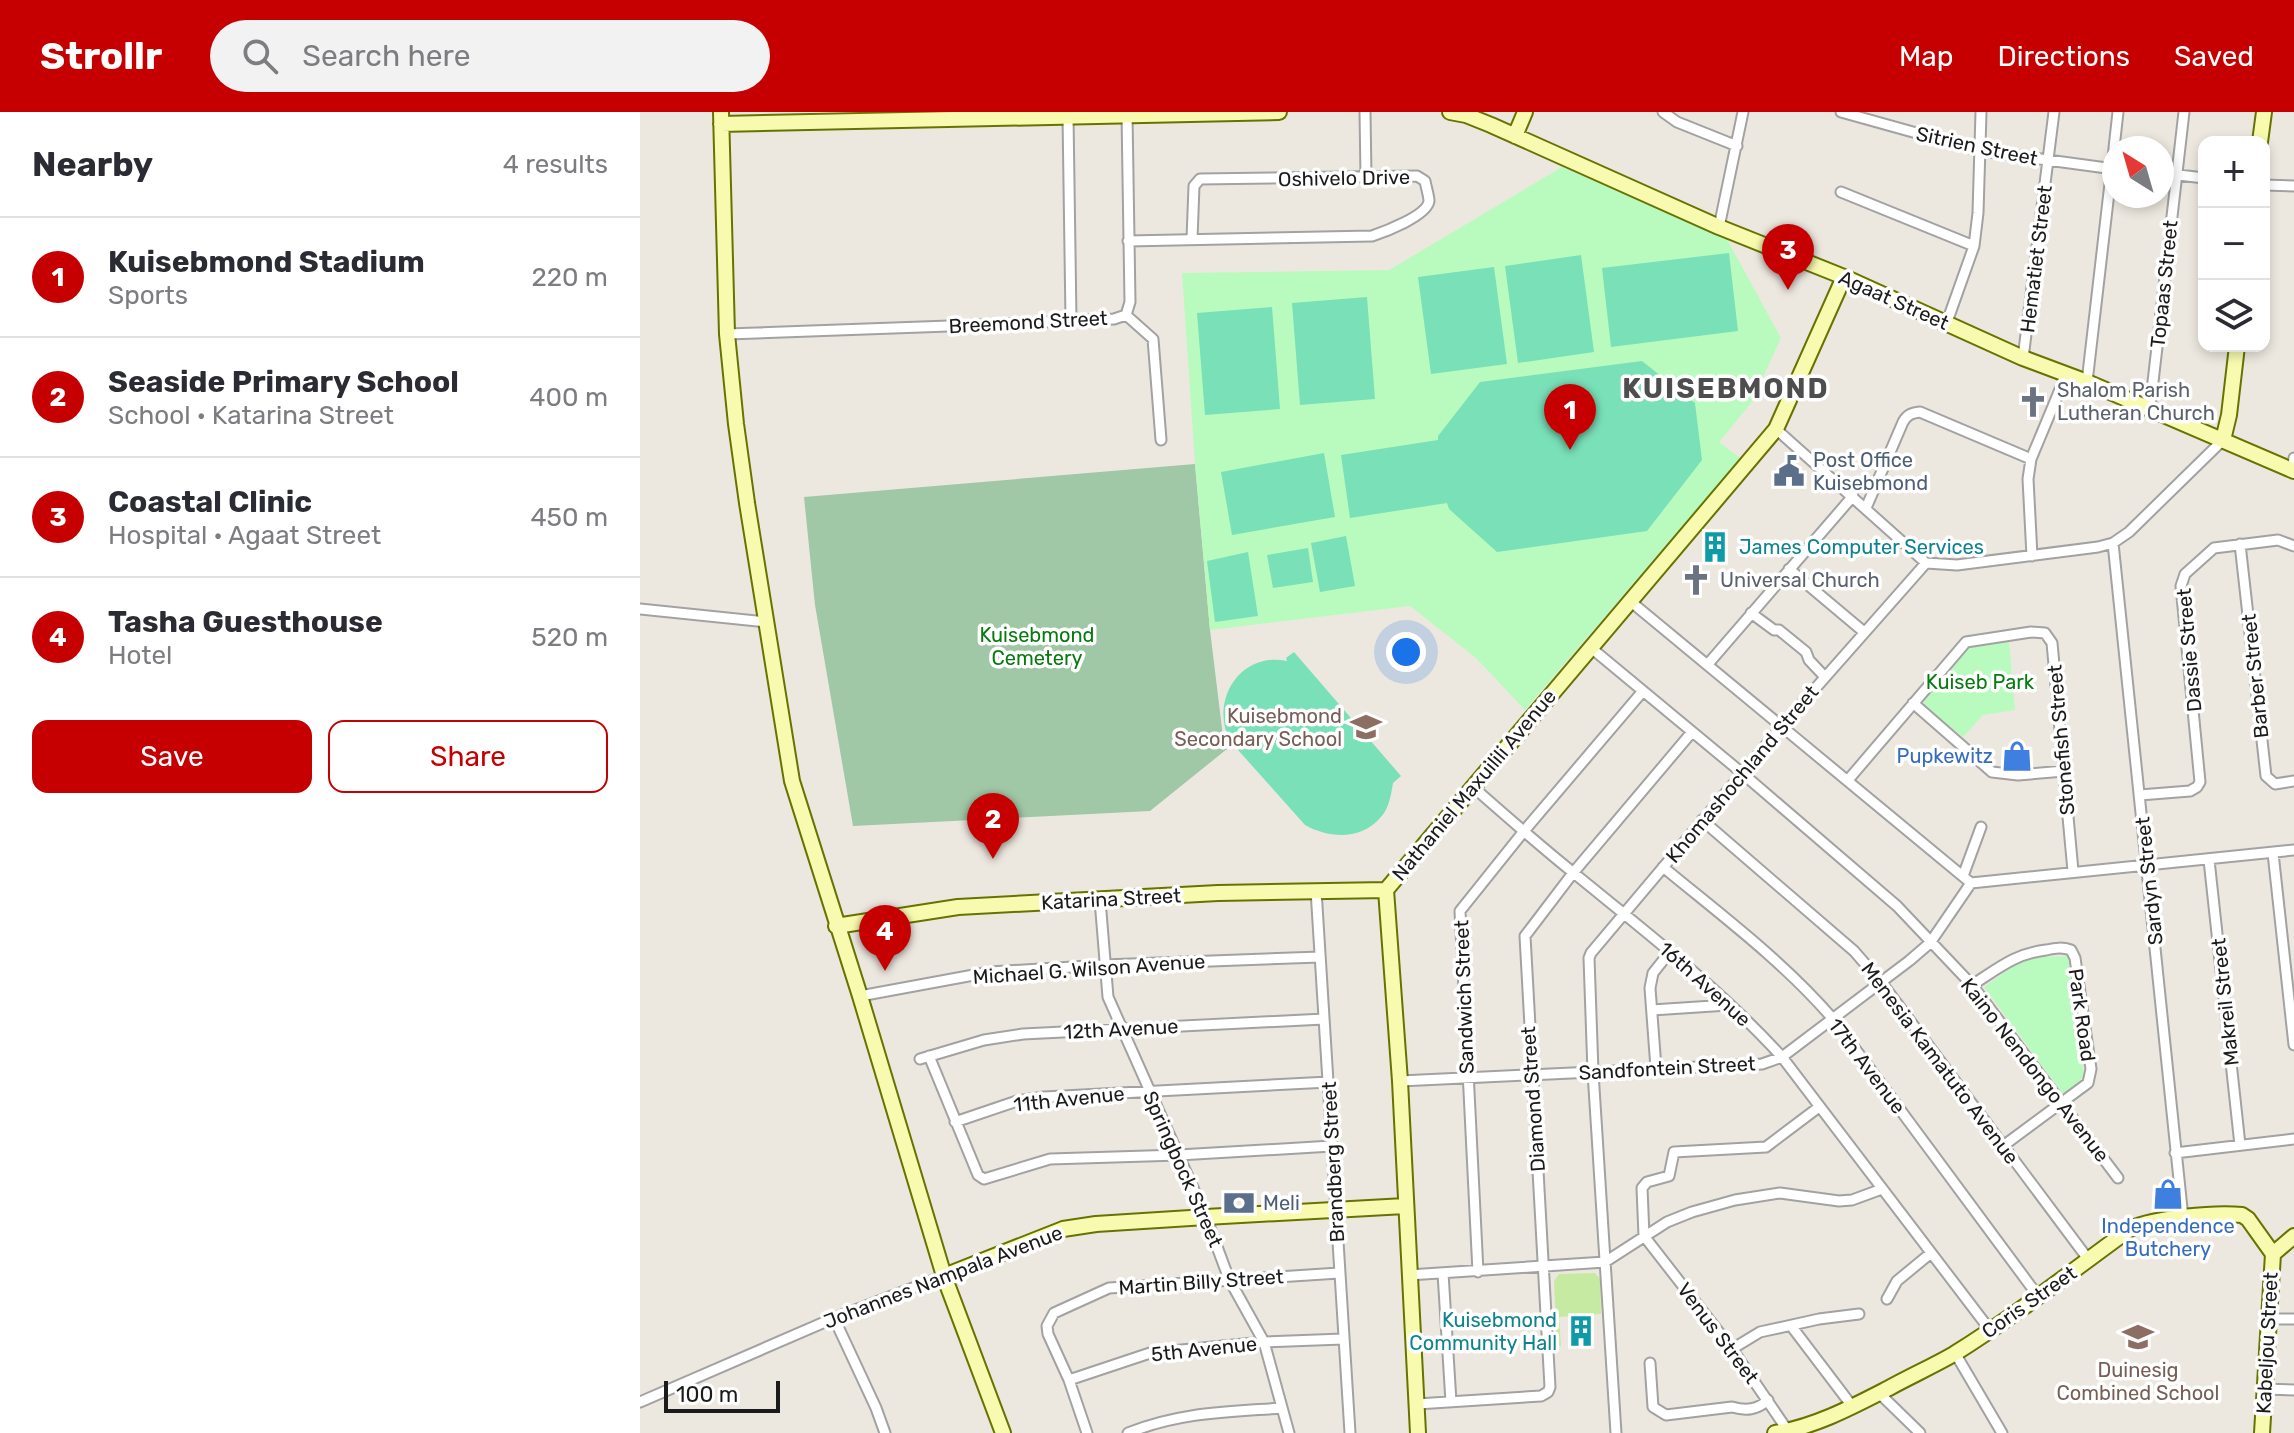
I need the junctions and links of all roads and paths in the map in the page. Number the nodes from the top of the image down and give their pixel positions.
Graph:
1 (1279, 112) edge
2 (1365, 112) edge
3 (1450, 112) edge
4 (1525, 112) edge
5 (1663, 112) edge
6 (1743, 112) edge
7 (1841, 112) edge
8 (1981, 112) edge
9 (2054, 112) edge
10 (2118, 112) edge
11 (2184, 112) edge
12 (2264, 112) edge
13 (1222, 113) edge
14 (1127, 114) junction
15 (1001, 115) edge
16 (1068, 116) junction
17 (721, 118) edge
18 (1515, 136) junction
19 (2115, 136) edge
20 (2261, 136) edge
21 (1737, 146) junction
22 (1981, 151) junction
23 (2048, 161) junction
24 (2102, 168) edge
25 (2174, 175) edge
26 (2177, 175) junction
27 (1366, 176) junction
28 (2198, 177) edge
29 (2270, 185) edge
30 (2294, 186) edge
31 (1841, 192) dead end
32 (2108, 208) edge
33 (1719, 227) junction
34 (1192, 239) junction
35 (1128, 241) junction
36 (1974, 246) junction
37 (1844, 277) junction
38 (1126, 315) junction
39 (1071, 320) junction
40 (1947, 322) junction
41 (727, 334) junction
42 (2236, 352) edge
43 (2023, 358) junction
44 (2066, 375) junction
45 (2087, 382) junction
46 (2150, 408) junction
47 (1776, 429) junction
48 (1161, 440) dead end
49 (2223, 440) junction
50 (2031, 459) junction
51 (2293, 466) edge
52 (1853, 496) junction
53 (1866, 508) junction
54 (2113, 543) junction
55 (2240, 544) junction
56 (2294, 546) edge
57 (2032, 556) junction
58 (1926, 563) junction
59 (1789, 569) junction
60 (1630, 601) junction
61 (640, 609) edge
62 (1751, 613) junction
63 (766, 622) junction
64 (1864, 632) junction
65 (1590, 647) junction
66 (1708, 664) junction
67 (1825, 677) junction
68 (1643, 691) junction
69 (1913, 703) junction
70 (1783, 725) junction
71 (1692, 732) junction
72 (2064, 771) junction
73 (1742, 773) junction
74 (1848, 780) junction
75 (2294, 781) edge
76 (1472, 786) junction
77 (2140, 795) junction
78 (1702, 820) junction
79 (1981, 827) dead end
80 (1524, 831) junction
81 (2294, 850) edge
82 (2273, 853) junction
83 (2209, 860) junction
84 (2148, 865) junction
85 (1663, 867) junction
86 (2073, 871) junction
87 (1573, 873) junction
88 (1967, 879) junction
89 (1316, 890) junction
90 (1386, 890) junction
91 (1100, 900) junction
92 (1624, 914) junction
93 (836, 926) junction
94 (1930, 943) junction
95 (1669, 953) junction
96 (1320, 957) junction
97 (1104, 965) junction
98 (1881, 982) junction
99 (1972, 985) junction
100 (860, 996) junction
101 (1728, 1005) junction
102 (1652, 1010) junction
103 (1324, 1019) junction
104 (1833, 1019) junction
105 (1122, 1029) junction
106 (2294, 1045) edge
107 (1782, 1057) junction
108 (1656, 1068) junction
109 (1593, 1072) junction
110 (1531, 1075) junction
111 (1467, 1078) junction
112 (1400, 1081) junction
113 (1329, 1082) junction
114 (1149, 1092) junction
115 (2061, 1103) junction
116 (1819, 1107) junction
117 (955, 1122) junction
118 (2294, 1139) edge
119 (2240, 1145) junction
120 (1332, 1146) junction
121 (2003, 1146) junction
122 (2175, 1153) junction
123 (1179, 1155) junction
124 (2118, 1178) dead end
125 (1882, 1189) junction
126 (1405, 1206) junction
127 (1336, 1210) junction
128 (1206, 1217) junction
129 (2183, 1218) junction
130 (1644, 1236) junction
131 (2294, 1236) edge
132 (1931, 1253) junction
133 (2273, 1254) junction
134 (2088, 1259) junction
135 (1605, 1262) junction
136 (1543, 1267) junction
137 (1478, 1272) junction
138 (1339, 1273) junction
139 (1443, 1273) junction
140 (1409, 1275) junction
141 (944, 1276) junction
142 (1229, 1279) junction
143 (2038, 1296) junction
144 (1887, 1299) dead end
145 (1859, 1314) dead end
146 (834, 1318) junction
147 (2267, 1319) junction
148 (2294, 1319) edge
149 (1792, 1327) junction
150 (1990, 1330) junction
151 (1343, 1339) junction
152 (1264, 1342) junction
153 (1732, 1349) junction
154 (1955, 1353) junction
155 (1650, 1363) dead end
156 (1069, 1380) junction
157 (2264, 1389) junction
158 (2294, 1390) edge
159 (1879, 1393) junction
160 (1768, 1400) junction
161 (640, 1402) edge
162 (1451, 1402) junction
163 (1417, 1404) junction
164 (1852, 1406) junction
165 (1282, 1408) junction
166 (1784, 1432) edge
167 (885, 1433) edge
168 (1003, 1433) edge
169 (1087, 1433) edge
170 (1128, 1433) edge
171 (1289, 1433) edge
172 (1350, 1433) edge
173 (1418, 1433) edge
174 (1616, 1433) edge
175 (1920, 1433) edge
176 (2002, 1433) edge
177 (2262, 1433) edge

1 - 13 street
2 - 27 street
3 - 18 street, Agaat Street
4 - 18 street
5 - 21 street
6 - 21 street
7 - 22 street, Sitrien Street
8 - 22 street
9 - 23 street, Hematiet Street
10 - 19 street
11 - 26 street, Topaas Street
12 - 20 street
13 - 14 street
14 - 16 street
14 - 35 street, Breemond Street
15 - 16 street
15 - 17 street
16 - 39 street
17 - 41 street
18 - 33 street, Agaat Street
21 - 33 street
22 - 23 street, Sitrien Street
22 - 36 street
23 - 24 street, Sitrien Street
23 - 43 street, Hematiet Street
25 - 26 street
26 - 28 street
26 - 46 street, Topaas Street
27 - 34 street, Oshivelo Drive
27 - 34 street, Oshivelo Drive
29 - 30 street
31 - 36 street
32 - 45 street
33 - 37 street, Agaat Street
34 - 35 street, Oshivelo Drive
35 - 38 street, Breemond Street
36 - 40 street
37 - 40 street, Agaat Street
37 - 47 street, Nathaniel Maxuilili Avenue
38 - 39 street, Breemond Street
38 - 48 street
39 - 41 street, Breemond Street
40 - 43 street, Agaat Street
41 - 63 street
42 - 49 street
43 - 44 street, Agaat Street
44 - 45 street, Agaat Street
44 - 50 street
45 - 46 street, Agaat Street
46 - 49 street, Agaat Street
47 - 52 street
47 - 60 street, Nathaniel Maxuilili Avenue
49 - 51 street, Agaat Street
49 - 54 street
50 - 53 street
50 - 57 street
52 - 53 street
52 - 59 street
53 - 58 street
54 - 57 street
54 - 77 street, Sardyn Street
55 - 56 street, Dassie Street
55 - 75 street, Barber Street
55 - 77 street, Dassie Street
57 - 58 street
58 - 64 street, Khomashochland Street
59 - 62 street
59 - 64 street
60 - 65 street, Nathaniel Maxuilili Avenue
60 - 66 street
61 - 63 street
62 - 66 street
62 - 67 street
63 - 93 street
64 - 67 street, Khomashochland Street
65 - 68 street, Kaino Nendongo Avenue
65 - 76 street, Nathaniel Maxuilili Avenue
66 - 70 street
67 - 70 street, Khomashochland Street
68 - 71 street, Kaino Nendongo Avenue
68 - 80 street, Sandwich Street
69 - 72 street
69 - 72 street, Stonefish Street
69 - 74 street, Stonefish Street
70 - 73 street, Khomashochland Street
70 - 74 street
71 - 73 street, Kaino Nendongo Avenue
71 - 87 street, Diamond Street
72 - 86 street, Stonefish Street
73 - 78 street, Khomashochland Street
73 - 94 street, Kaino Nendongo Avenue
74 - 88 street
76 - 80 street, 16th Avenue
76 - 90 street, Nathaniel Maxuilili Avenue
77 - 84 street, Sardyn Street
78 - 85 street, Khomashochland Street
78 - 98 street, Menesia Kamatuto Avenue
79 - 88 street, Sandfontein Street
80 - 87 street, 16th Avenue
80 - 111 street, Sandwich Street
81 - 82 street
82 - 83 street
82 - 106 street
83 - 84 street
83 - 119 street, Makreil Street
84 - 86 street
84 - 122 street, Sardyn Street
85 - 92 street, Khomashochland Street
85 - 104 street, 17th Avenue
86 - 88 street
87 - 92 street, 16th Avenue
87 - 110 street, Diamond Street
88 - 94 street, Sandfontein Street
89 - 90 street, Katarina Street
89 - 91 street, Katarina Street
89 - 96 street, Brandberg Street
90 - 112 street, Nathaniel Maxuilili Avenue
91 - 93 street, Katarina Street
91 - 97 street, Springbock Street
92 - 95 street, 16th Avenue
92 - 109 street, Khomashochland Street
93 - 100 street
94 - 98 street, Sandfontein Street
94 - 99 street, Kaino Nendongo Avenue
95 - 101 street, 16th Avenue
95 - 102 street
96 - 97 street, Michael G. Wilson Avenue
96 - 103 street, Brandberg Street
97 - 100 street, Michael G. Wilson Avenue
97 - 105 street, Springbock Street
98 - 104 street, Sandfontein Street
98 - 121 street, Menesia Kamatuto Avenue
99 - 115 street, Kaino Nendongo Avenue
99 - 115 street, Park Road
100 - 141 street
101 - 102 street
101 - 107 street, 16th Avenue
102 - 108 street
103 - 105 street, 12th Avenue
103 - 113 street, Brandberg Street
104 - 107 street, Sandfontein Street
104 - 143 street, 17th Avenue
105 - 114 street, Springbock Street
105 - 117 street, 12th Avenue
107 - 108 street, Sandfontein Street
107 - 116 street, 16th Avenue
108 - 109 street, Sandfontein Street
109 - 110 street, Sandfontein Street
109 - 135 street, Khomashochland Street
110 - 111 street, Sandfontein Street
110 - 136 street, Diamond Street
111 - 112 street, Sandfontein Street
111 - 137 street, Sandwich Street
112 - 126 street, Nathaniel Maxuilili Avenue
113 - 114 street, 11th Avenue
113 - 120 street, Brandberg Street
114 - 117 street, 11th Avenue
114 - 123 street, Springbock Street
115 - 121 street, Park Road
115 - 124 street, Kaino Nendongo Avenue
116 - 125 street, 16th Avenue
116 - 130 street
117 - 123 street
118 - 119 street
119 - 122 street
120 - 123 street
120 - 127 street, Brandberg Street
121 - 134 street, Menesia Kamatuto Avenue
122 - 129 street, Sardyn Street
123 - 128 street, Springbock Street
125 - 130 street
125 - 132 street, 16th Avenue
126 - 127 street, Johannes Nampala Avenue
126 - 140 street, Nathaniel Maxuilili Avenue
127 - 128 street, Johannes Nampala Avenue
127 - 138 street, Brandberg Street
128 - 141 street, Johannes Nampala Avenue
128 - 142 street, Springbock Street
129 - 133 street, Coris Street
129 - 134 street, Coris Street
130 - 135 street
130 - 153 street, Venus Street
131 - 133 street
132 - 144 street
132 - 150 street, 16th Avenue
133 - 147 street, Kabeljou Street
134 - 143 street, Coris Street
135 - 136 street
135 - 174 street, Khomashochland Street
136 - 137 street
136 - 162 street, Diamond Street
137 - 139 street
138 - 142 street, Martin Billy Street
138 - 151 street, Brandberg Street
139 - 140 street
139 - 162 street
140 - 163 street, Nathaniel Maxuilili Avenue
141 - 146 street, Johannes Nampala Avenue
141 - 168 street
142 - 152 street, Springbock Street
142 - 156 street, Martin Billy Street
143 - 150 street, Coris Street
145 - 149 street
146 - 161 street, Johannes Nampala Avenue
146 - 167 street
147 - 148 street
147 - 157 street, Kabeljou Street
149 - 153 street
149 - 164 street
150 - 154 street, Coris Street
151 - 152 street, 5th Avenue
151 - 172 street, Brandberg Street
152 - 156 street, 5th Avenue
152 - 165 street, Springbock Street
153 - 160 street, Venus Street
154 - 159 street, Coris Street
154 - 176 street
155 - 160 street
156 - 169 street, Martin Billy Street
157 - 158 street
157 - 177 street, Kabeljou Street
159 - 164 street, Coris Street
159 - 175 street
160 - 166 street, Venus Street
162 - 163 street, Diamond Street
163 - 173 street, Nathaniel Maxuilili Avenue
164 - 166 street, Coris Street
165 - 170 street
165 - 171 street, Springbock Street

